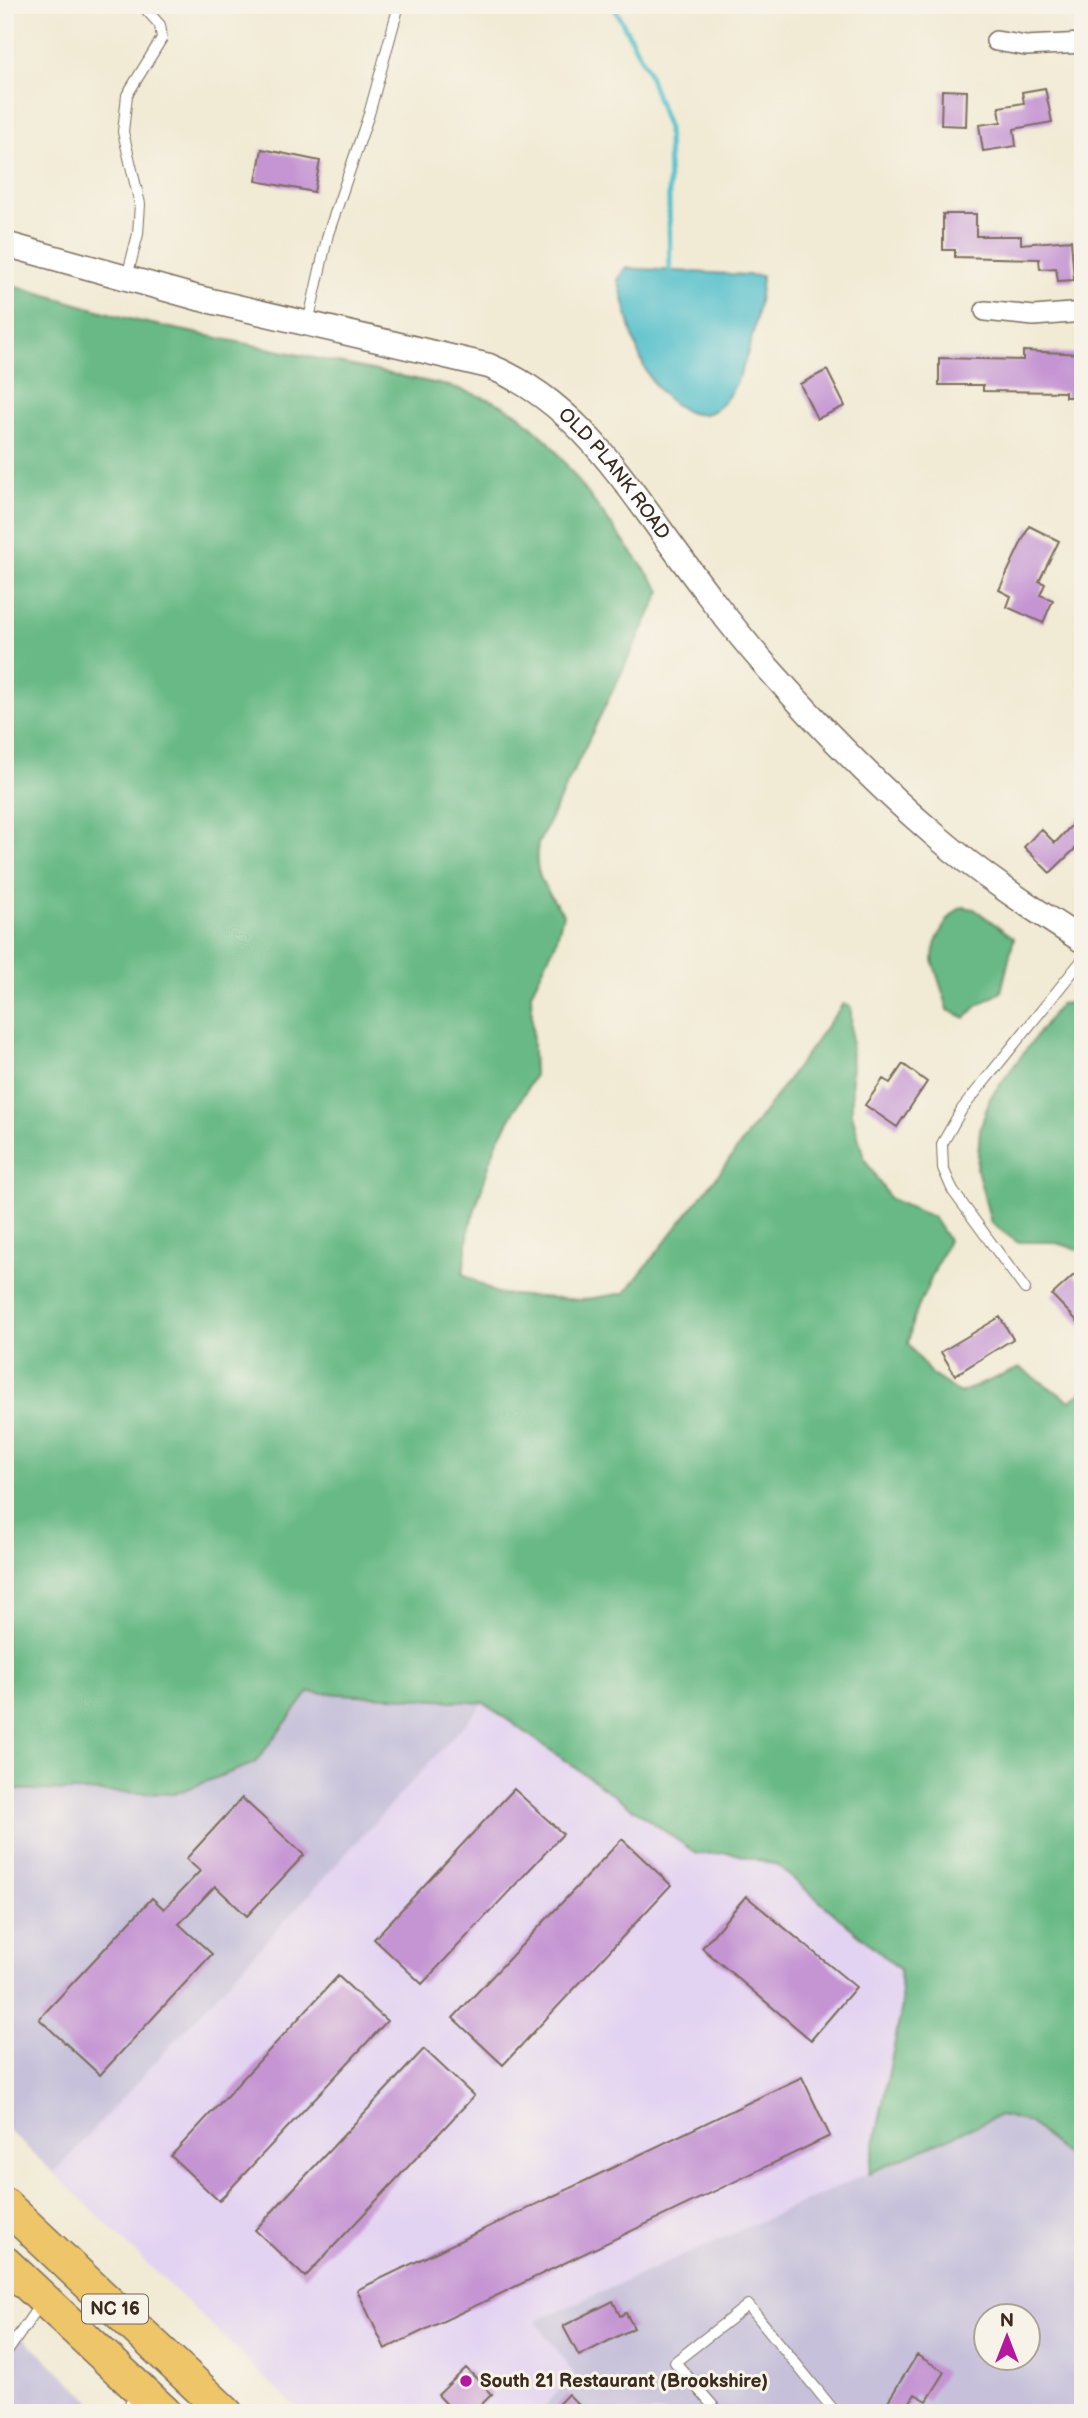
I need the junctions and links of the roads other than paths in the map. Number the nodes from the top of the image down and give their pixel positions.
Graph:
1 (142, 5) edge
2 (399, 5) edge
3 (996, 41) dead end
4 (1083, 43) edge
5 (5, 244) edge
6 (127, 278) junction
7 (985, 311) dead end
8 (1083, 312) edge
9 (308, 323) junction
10 (1079, 932) edge
11 (1083, 959) edge
12 (1025, 1289) dead end
13 (5, 2205) edge
14 (5, 2263) edge
15 (44, 2299) junction
16 (5, 2355) edge
17 (132, 2400) edge
18 (165, 2413) edge
19 (226, 2413) edge
20 (719, 2413) edge
21 (835, 2413) edge

1 - 6 lane
2 - 9 lane
3 - 4 street
5 - 6 street, OLD PLANK ROAD
6 - 9 street, OLD PLANK ROAD
7 - 8 street
9 - 10 street, OLD PLANK ROAD
11 - 12 lane
13 - 19 highway, NC 16
14 - 15 highway, NC 16
15 - 16 lane
15 - 17 highway, NC 16
17 - 18 highway, NC 16
20 - 21 lane

